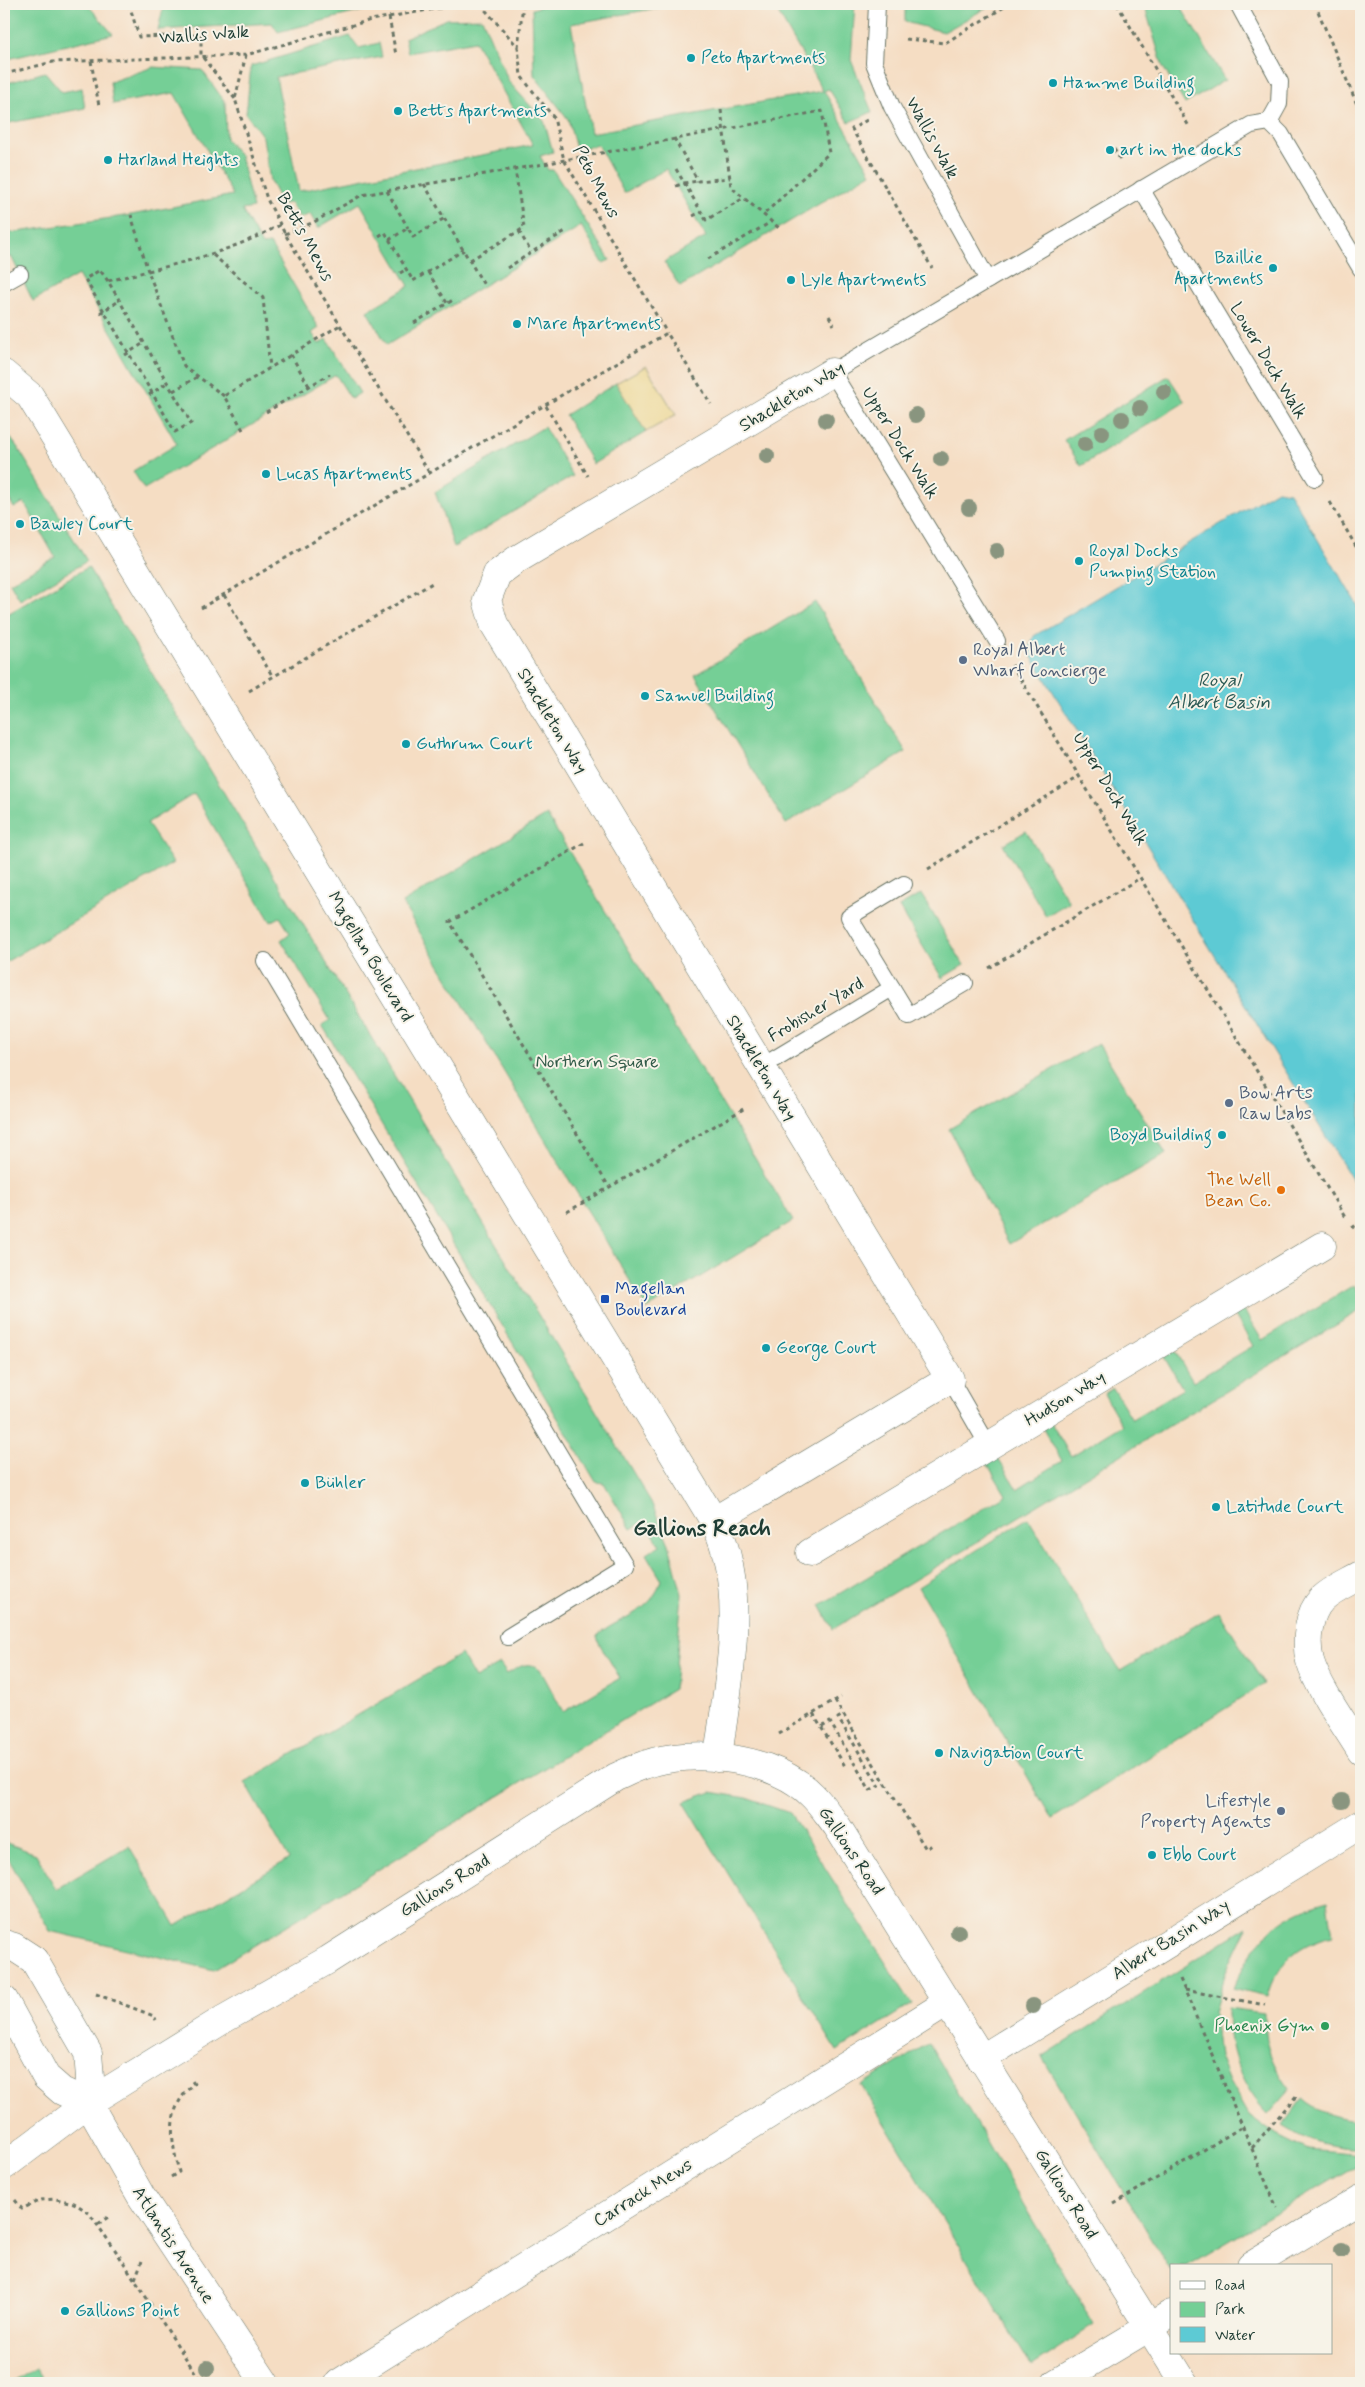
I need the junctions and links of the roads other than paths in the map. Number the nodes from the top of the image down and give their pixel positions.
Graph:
1 (1238, 4) edge
2 (878, 5) edge
3 (1269, 122) junction
4 (1141, 189) junction
5 (1361, 269) edge
6 (20, 274) dead end
7 (988, 280) junction
8 (4, 283) edge
9 (832, 372) junction
10 (4, 374) edge
11 (1315, 478) road end
12 (997, 641) road end
13 (904, 884) road end
14 (265, 961) dead end
15 (965, 983) road end
16 (892, 988) junction
17 (761, 1066) junction
18 (1322, 1246) dead end
19 (950, 1378) junction
20 (988, 1444) junction
21 (714, 1521) junction
22 (810, 1553) dead end
23 (1361, 1575) edge
24 (508, 1637) dead end
25 (1361, 1751) edge
26 (718, 1758) junction
27 (1361, 1824) edge
28 (4, 1944) edge
29 (4, 2000) edge
30 (947, 2003) junction
31 (982, 2059) junction
32 (88, 2103) junction
33 (4, 2166) edge
34 (1361, 2199) edge
35 (1254, 2264) edge
36 (1160, 2321) edge
37 (1170, 2347) edge
38 (1173, 2354) edge
39 (265, 2383) edge
40 (340, 2383) edge
41 (1056, 2383) edge
42 (1184, 2383) edge

1 - 3 lane
2 - 7 lane, Wallis Walk
3 - 4 lane, Shackleton Way
3 - 5 lane
4 - 7 lane, Shackleton Way
4 - 11 lane, Lower Dock Walk
6 - 8 lane
7 - 9 lane, Shackleton Way
9 - 12 lane, Upper Dock Walk
9 - 17 street, Shackleton Way
10 - 21 street, Magellan Boulevard
13 - 16 lane, Frobisher Yard
14 - 24 lane
15 - 16 lane, Frobisher Yard
16 - 17 lane, Frobisher Yard
17 - 19 street, Shackleton Way
18 - 20 street, Hudson Way
19 - 20 lane
19 - 21 street
20 - 22 street, Hudson Way
21 - 26 street, Magellan Boulevard
23 - 25 street
26 - 30 street, Gallions Road
26 - 32 street, Gallions Road
27 - 31 street, Albert Basin Way
28 - 32 street
29 - 32 street
30 - 31 street, Gallions Road
30 - 40 street, Carrack Mews
31 - 36 street, Gallions Road
32 - 33 street, Gallions Road
32 - 39 street, Atlantis Avenue
34 - 35 street
36 - 37 street, Gallions Road
36 - 41 street
38 - 42 street, Gallions Road

